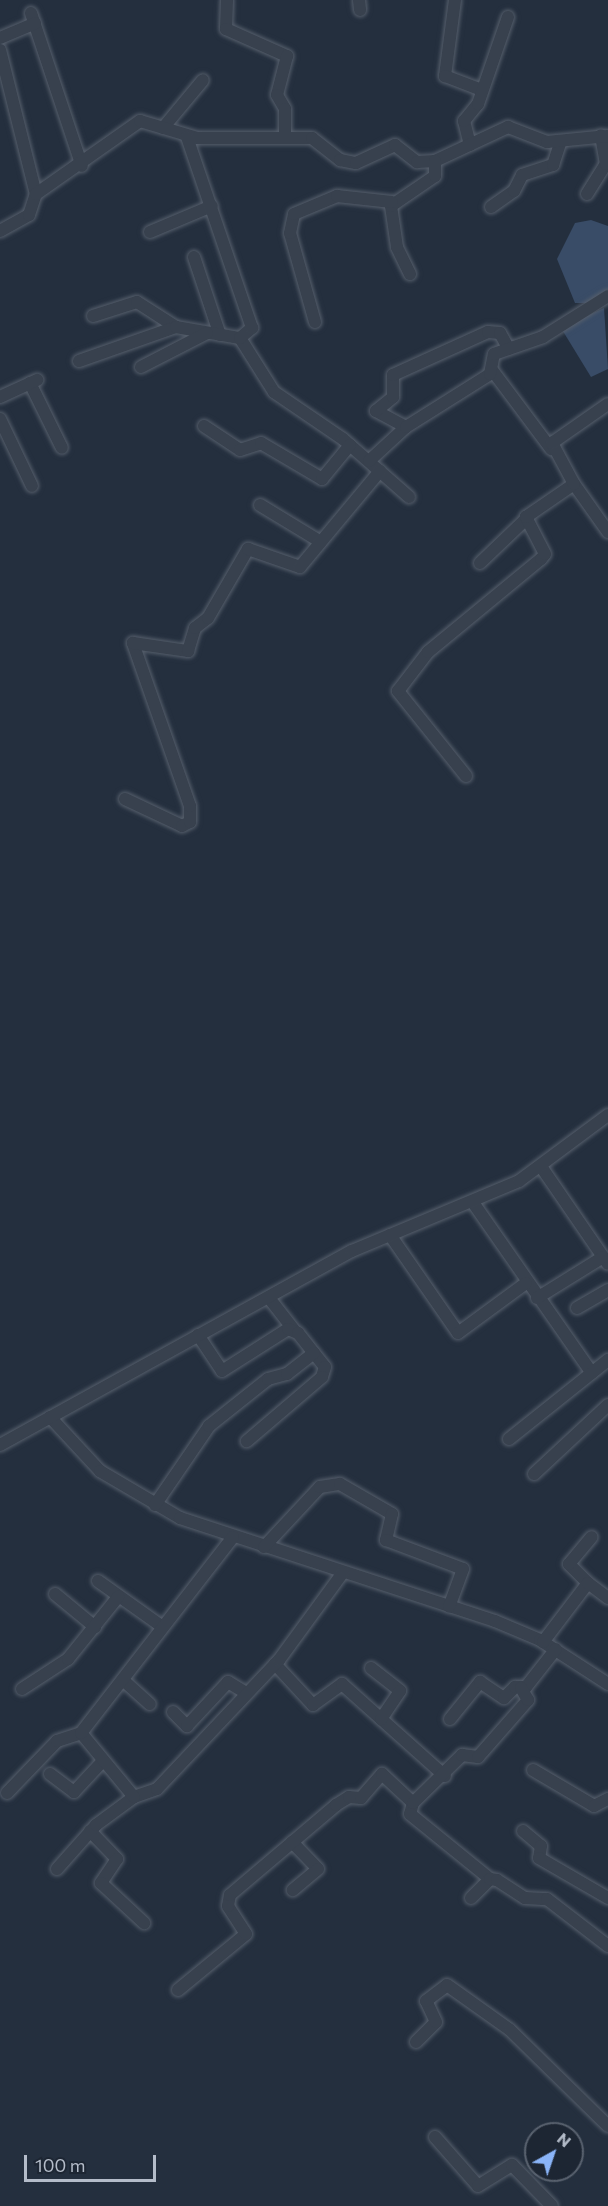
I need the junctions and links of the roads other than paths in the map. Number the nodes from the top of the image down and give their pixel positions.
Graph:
1 (227, 0) edge
2 (455, 0) edge
3 (508, 17) dead end
4 (0, 38) edge
5 (0, 50) edge
6 (203, 80) dead end
7 (481, 90) junction
8 (163, 128) junction
9 (187, 136) junction
10 (285, 136) junction
11 (605, 136) edge
12 (560, 143) junction
13 (470, 145) junction
14 (435, 161) junction
15 (82, 166) junction
16 (36, 194) junction
17 (587, 194) dead end
18 (392, 202) junction
19 (212, 207) junction
20 (491, 207) dead end
21 (0, 231) edge
22 (150, 232) dead end
23 (194, 257) dead end
24 (410, 274) dead end
25 (608, 296) edge
26 (93, 316) dead end
27 (315, 322) dead end
28 (176, 327) junction
29 (214, 334) junction
30 (240, 338) junction
31 (509, 349) junction
32 (80, 361) dead end
33 (141, 367) dead end
34 (492, 370) junction
35 (0, 397) edge
36 (608, 404) edge
37 (0, 419) edge
38 (204, 426) dead end
39 (406, 427) junction
40 (350, 445) junction
41 (62, 448) dead end
42 (551, 449) junction
43 (369, 461) junction
44 (380, 471) junction
45 (574, 484) junction
46 (32, 486) dead end
47 (409, 497) dead end
48 (260, 505) dead end
49 (525, 520) junction
50 (608, 532) edge
51 (321, 542) junction
52 (480, 563) dead end
53 (466, 776) dead end
54 (125, 799) dead end
55 (608, 1115) edge
56 (542, 1168) junction
57 (474, 1204) junction
58 (390, 1235) junction
59 (606, 1261) edge
60 (526, 1283) junction
61 (608, 1290) edge
62 (269, 1298) junction
63 (537, 1298) junction
64 (577, 1308) dead end
65 (294, 1330) junction
66 (198, 1335) junction
67 (314, 1353) junction
68 (608, 1360) edge
69 (592, 1373) junction
70 (608, 1405) edge
71 (50, 1417) junction
72 (509, 1439) dead end
73 (247, 1441) dead end
74 (0, 1445) edge
75 (534, 1474) dead end
76 (155, 1505) junction
77 (233, 1537) junction
78 (592, 1537) dead end
79 (264, 1547) junction
80 (342, 1574) junction
81 (98, 1581) dead end
82 (588, 1583) junction
83 (55, 1594) dead end
84 (118, 1597) junction
85 (608, 1598) edge
86 (449, 1607) junction
87 (161, 1626) junction
88 (95, 1627) junction
89 (543, 1642) junction
90 (556, 1649) junction
91 (275, 1664) junction
92 (371, 1668) dead end
93 (123, 1680) junction
94 (608, 1684) edge
95 (521, 1688) junction
96 (22, 1689) dead end
97 (246, 1693) junction
98 (150, 1704) dead end
99 (172, 1712) dead end
100 (381, 1719) junction
101 (450, 1719) dead end
102 (81, 1733) junction
103 (102, 1762) junction
104 (533, 1770) dead end
105 (50, 1774) dead end
106 (445, 1776) junction
107 (7, 1793) dead end
108 (134, 1797) junction
109 (608, 1799) edge
110 (413, 1803) junction
111 (90, 1831) junction
112 (523, 1831) dead end
113 (292, 1842) junction
114 (57, 1869) dead end
115 (490, 1879) junction
116 (293, 1890) dead end
117 (471, 1898) dead end
118 (608, 1898) edge
119 (144, 1923) dead end
120 (608, 1946) edge
121 (178, 1990) dead end
122 (416, 2042) dead end
123 (608, 2126) edge
124 (435, 2137) dead end
125 (552, 2206) edge

1 - 10 street
2 - 7 street
3 - 7 street
4 - 15 street
5 - 16 street
6 - 8 street
7 - 13 street
8 - 9 street
8 - 15 street
9 - 10 street
9 - 19 street
10 - 14 street
11 - 12 street
11 - 17 street
12 - 13 street
12 - 20 street
13 - 14 street
14 - 18 street
15 - 16 street
16 - 21 street
18 - 24 street
18 - 27 street
19 - 22 street
19 - 30 street
23 - 29 street
25 - 31 street
26 - 28 street
28 - 29 street
28 - 32 street
29 - 30 street
29 - 33 street
30 - 40 street
31 - 34 street
31 - 39 street
34 - 39 street
34 - 42 street
35 - 41 street
36 - 42 street
37 - 46 street
38 - 40 street
39 - 43 street
40 - 43 street
42 - 45 street
43 - 44 street
44 - 47 street
44 - 51 street
45 - 49 street
45 - 50 street
48 - 51 street
49 - 52 street
49 - 53 street
51 - 54 street
55 - 56 street
56 - 57 street
56 - 59 street
57 - 58 street
57 - 60 street
58 - 60 street
58 - 62 street
59 - 63 street
60 - 63 street
61 - 64 street
62 - 65 street
62 - 66 street
63 - 69 street
65 - 66 street
65 - 67 street
66 - 71 street
67 - 73 street
67 - 76 street
68 - 69 street
69 - 72 street
70 - 75 street
71 - 74 street
71 - 76 street
76 - 77 street
77 - 79 street
77 - 87 street
78 - 82 street
79 - 80 street
79 - 86 street
80 - 86 street
80 - 91 street
81 - 84 street
82 - 85 street
82 - 89 street
83 - 88 street
84 - 87 street
84 - 88 street
86 - 89 street
87 - 93 street
88 - 96 street
89 - 90 street
90 - 94 street
90 - 95 street
91 - 97 street
91 - 100 street
92 - 100 street
93 - 98 street
93 - 102 street
95 - 101 street
95 - 106 street
97 - 99 street
97 - 108 street
100 - 106 street
102 - 103 street
102 - 107 street
103 - 105 street
103 - 108 street
104 - 109 street
106 - 110 street
108 - 111 street
110 - 113 street
110 - 115 street
111 - 114 street
111 - 119 street
112 - 118 street
113 - 116 street
113 - 121 street
115 - 117 street
115 - 120 street
122 - 123 street
124 - 125 street

